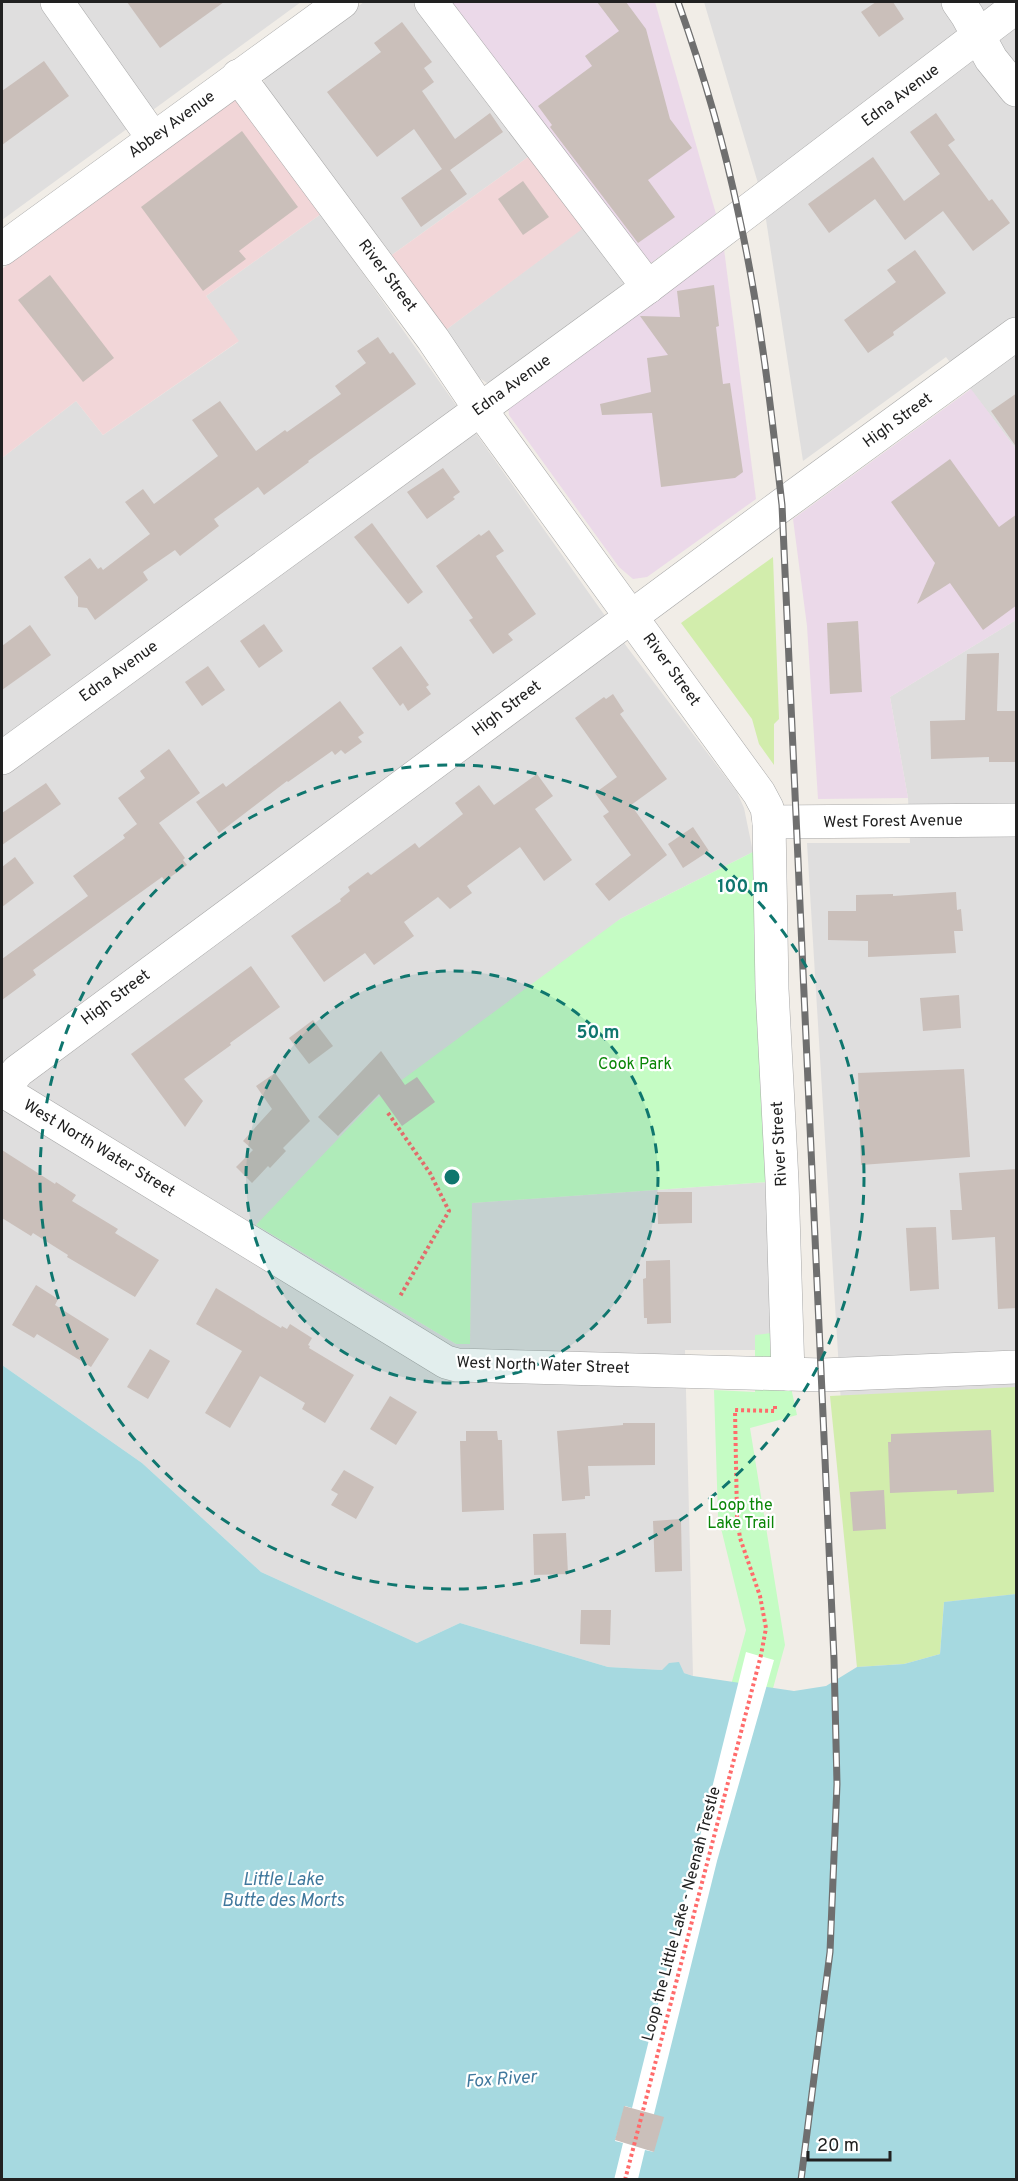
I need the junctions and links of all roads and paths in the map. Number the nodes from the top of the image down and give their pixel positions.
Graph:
1 (57, 2) edge
2 (342, 2) edge
3 (431, 2) edge
4 (958, 2) edge
5 (1017, 7) edge
6 (979, 36) junction
7 (238, 76) junction
8 (1017, 90) edge
9 (153, 138) junction
10 (2, 249) edge
11 (648, 287) junction
12 (1017, 334) edge
13 (480, 409) junction
14 (631, 617) junction
15 (2, 758) edge
16 (1017, 820) edge
17 (769, 822) junction
18 (2, 1090) edge
19 (388, 1113) dead end
20 (399, 1298) dead end
21 (1017, 1367) edge
22 (788, 1374) junction
23 (776, 1405) dead end
24 (626, 2180) edge

1 - 9 street
2 - 7 street, Abbey Avenue
3 - 11 street
4 - 6 street
5 - 6 street, Edna Avenue
6 - 8 street
6 - 11 street, Edna Avenue
7 - 9 street, Abbey Avenue
7 - 13 street, River Street
9 - 10 street, Abbey Avenue
11 - 13 street, Edna Avenue
12 - 14 street, High Street
13 - 14 street, River Street
13 - 15 street, Edna Avenue
14 - 17 street, River Street
14 - 18 street, High Street
16 - 17 street, West Forest Avenue
17 - 22 street, River Street
18 - 22 street, West North Water Street
19 - 20 path
21 - 22 street, West North Water Street
23 - 24 path, Loop the Little Lake - Neenah Trestle

